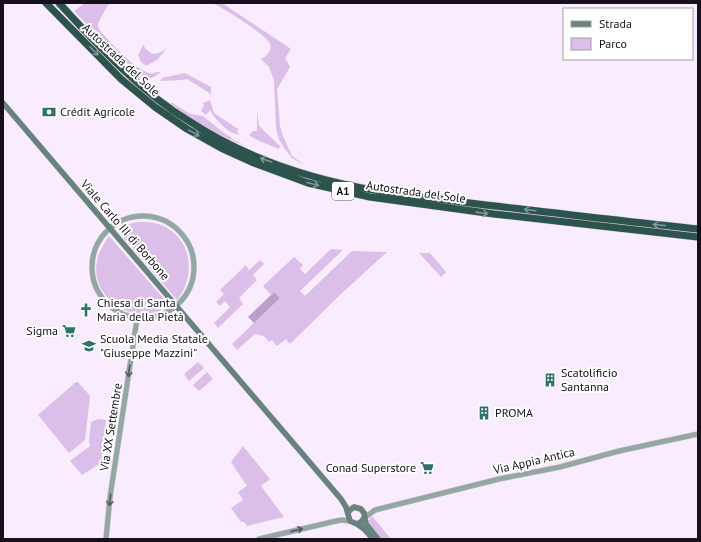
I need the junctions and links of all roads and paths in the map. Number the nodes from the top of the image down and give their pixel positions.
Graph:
1 (46, 3) edge
2 (59, 3) edge
3 (3, 103) edge
4 (110, 228) junction
5 (698, 229) edge
6 (698, 237) edge
7 (176, 306) junction
8 (137, 319) junction
9 (698, 434) edge
10 (341, 498) junction
11 (354, 508) junction
12 (361, 509) junction
13 (375, 510) junction
14 (348, 513) junction
15 (364, 518) junction
16 (336, 521) junction
17 (350, 521) junction
18 (357, 524) junction
19 (106, 539) edge
20 (259, 539) edge
21 (373, 539) edge
22 (378, 539) edge

1 -> 6 highway, Autostrada del Sole / A1
5 -> 2 highway, Autostrada del Sole / A1
3 - 4 main road, Viale Carlo III di Borbone
4 - 7 main road, Viale Carlo III di Borbone
4 - 7 street
4 - 8 street
7 - 8 street
7 - 10 main road, Viale Carlo III di Borbone
8 -> 19 street, Via XX Settembre
9 - 13 street, Via Appia Antica
10 - 11 main road, Viale Carlo III di Borbone
10 - 14 main road, Viale Carlo III di Borbone
11 - 12 main road, Viale Carlo III di Borbone
11 - 14 main road
12 - 13 street, Via Appia Antica
12 - 15 main road
13 - 15 street, Via Appia Antica
14 - 16 street
14 - 17 main road, Viale Carlo III di Borbone
15 - 18 main road
15 - 22 main road
16 - 17 street
20 -> 16 street
17 - 18 main road
18 - 21 main road

